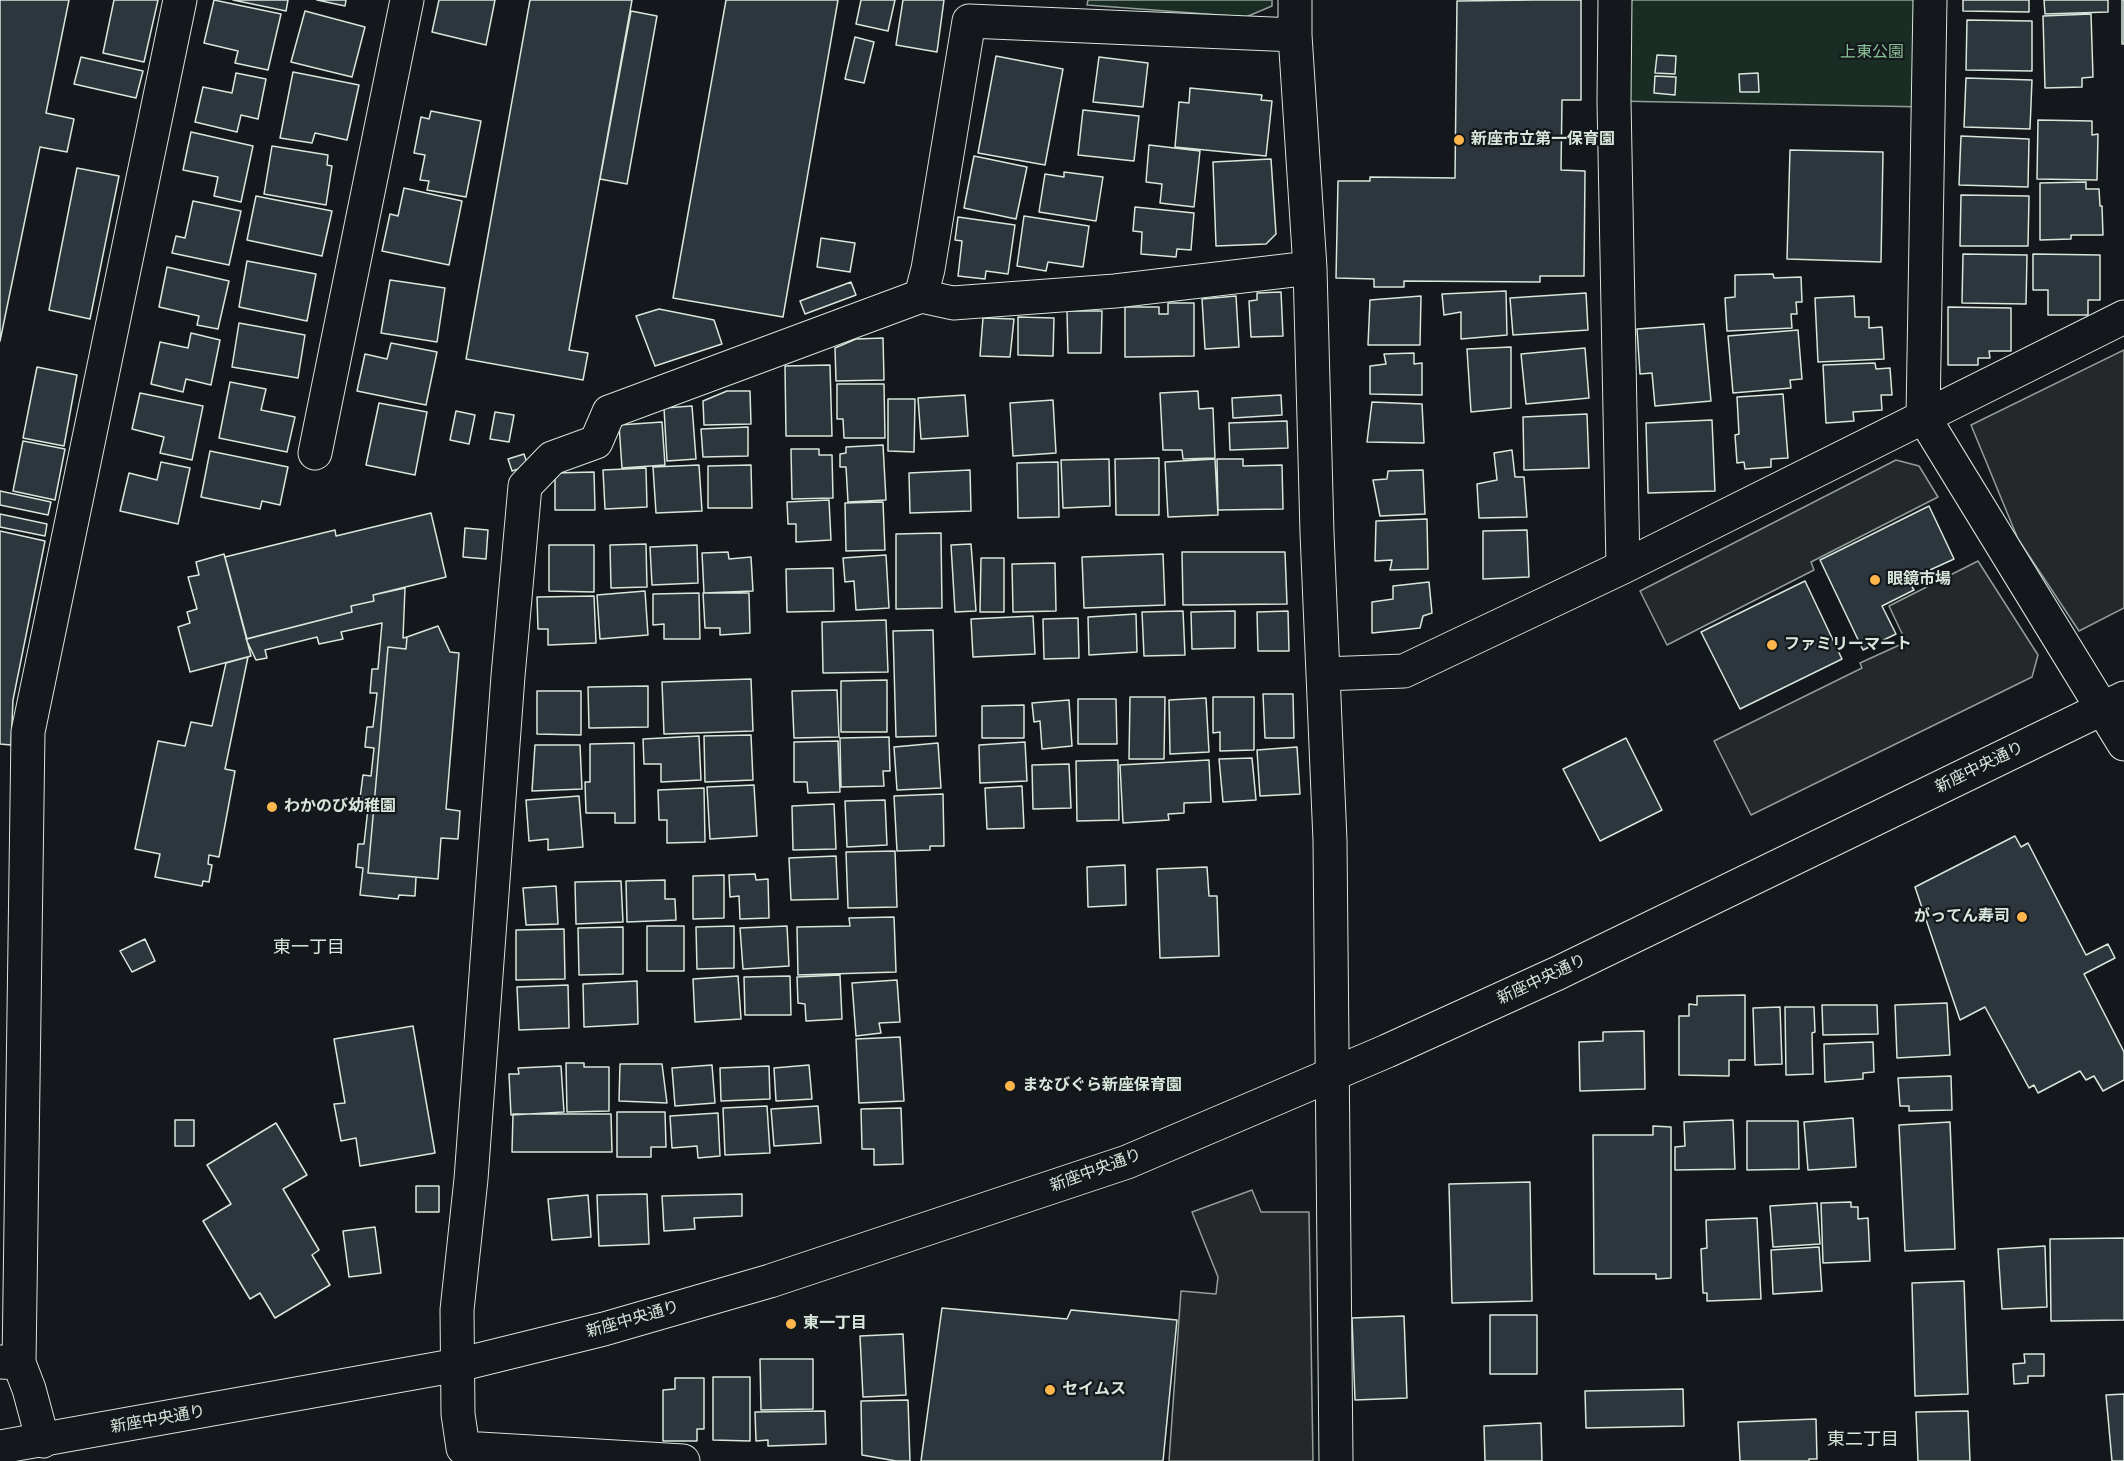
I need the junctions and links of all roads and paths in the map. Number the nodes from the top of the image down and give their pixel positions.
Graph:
1 (180, 0) edge
2 (407, 0) edge
3 (1295, 0) edge
4 (1615, 0) edge
5 (1930, 0) edge
6 (1295, 35) junction
7 (1310, 268) junction
8 (921, 296) junction
9 (2124, 317) edge
10 (1923, 416) junction
11 (315, 453) dead end
12 (1623, 567) junction
13 (1323, 674) junction
14 (2113, 704) edge
15 (2124, 744) edge
16 (1331, 1075) junction
17 (9, 1362) edge
18 (458, 1365) junction
19 (44, 1441) junction
20 (0, 1447) edge
21 (463, 1454) edge
22 (683, 1461) edge
23 (1336, 1461) edge

1 - 17 street
2 - 11 street
3 - 6 street
4 - 12 street
5 - 10 street
6 - 7 street
6 - 8 street
7 - 8 street
7 - 13 street
8 - 18 street
9 - 10 street
10 - 12 street
10 - 14 street
12 - 13 street
13 - 16 street
14 - 15 street
14 - 16 street, 新座中央通り
16 - 18 street, 新座中央通り
16 - 23 street
17 - 19 street
18 - 19 street, 新座中央通り
18 - 21 street
19 - 20 street, 新座中央通り
21 - 22 street

